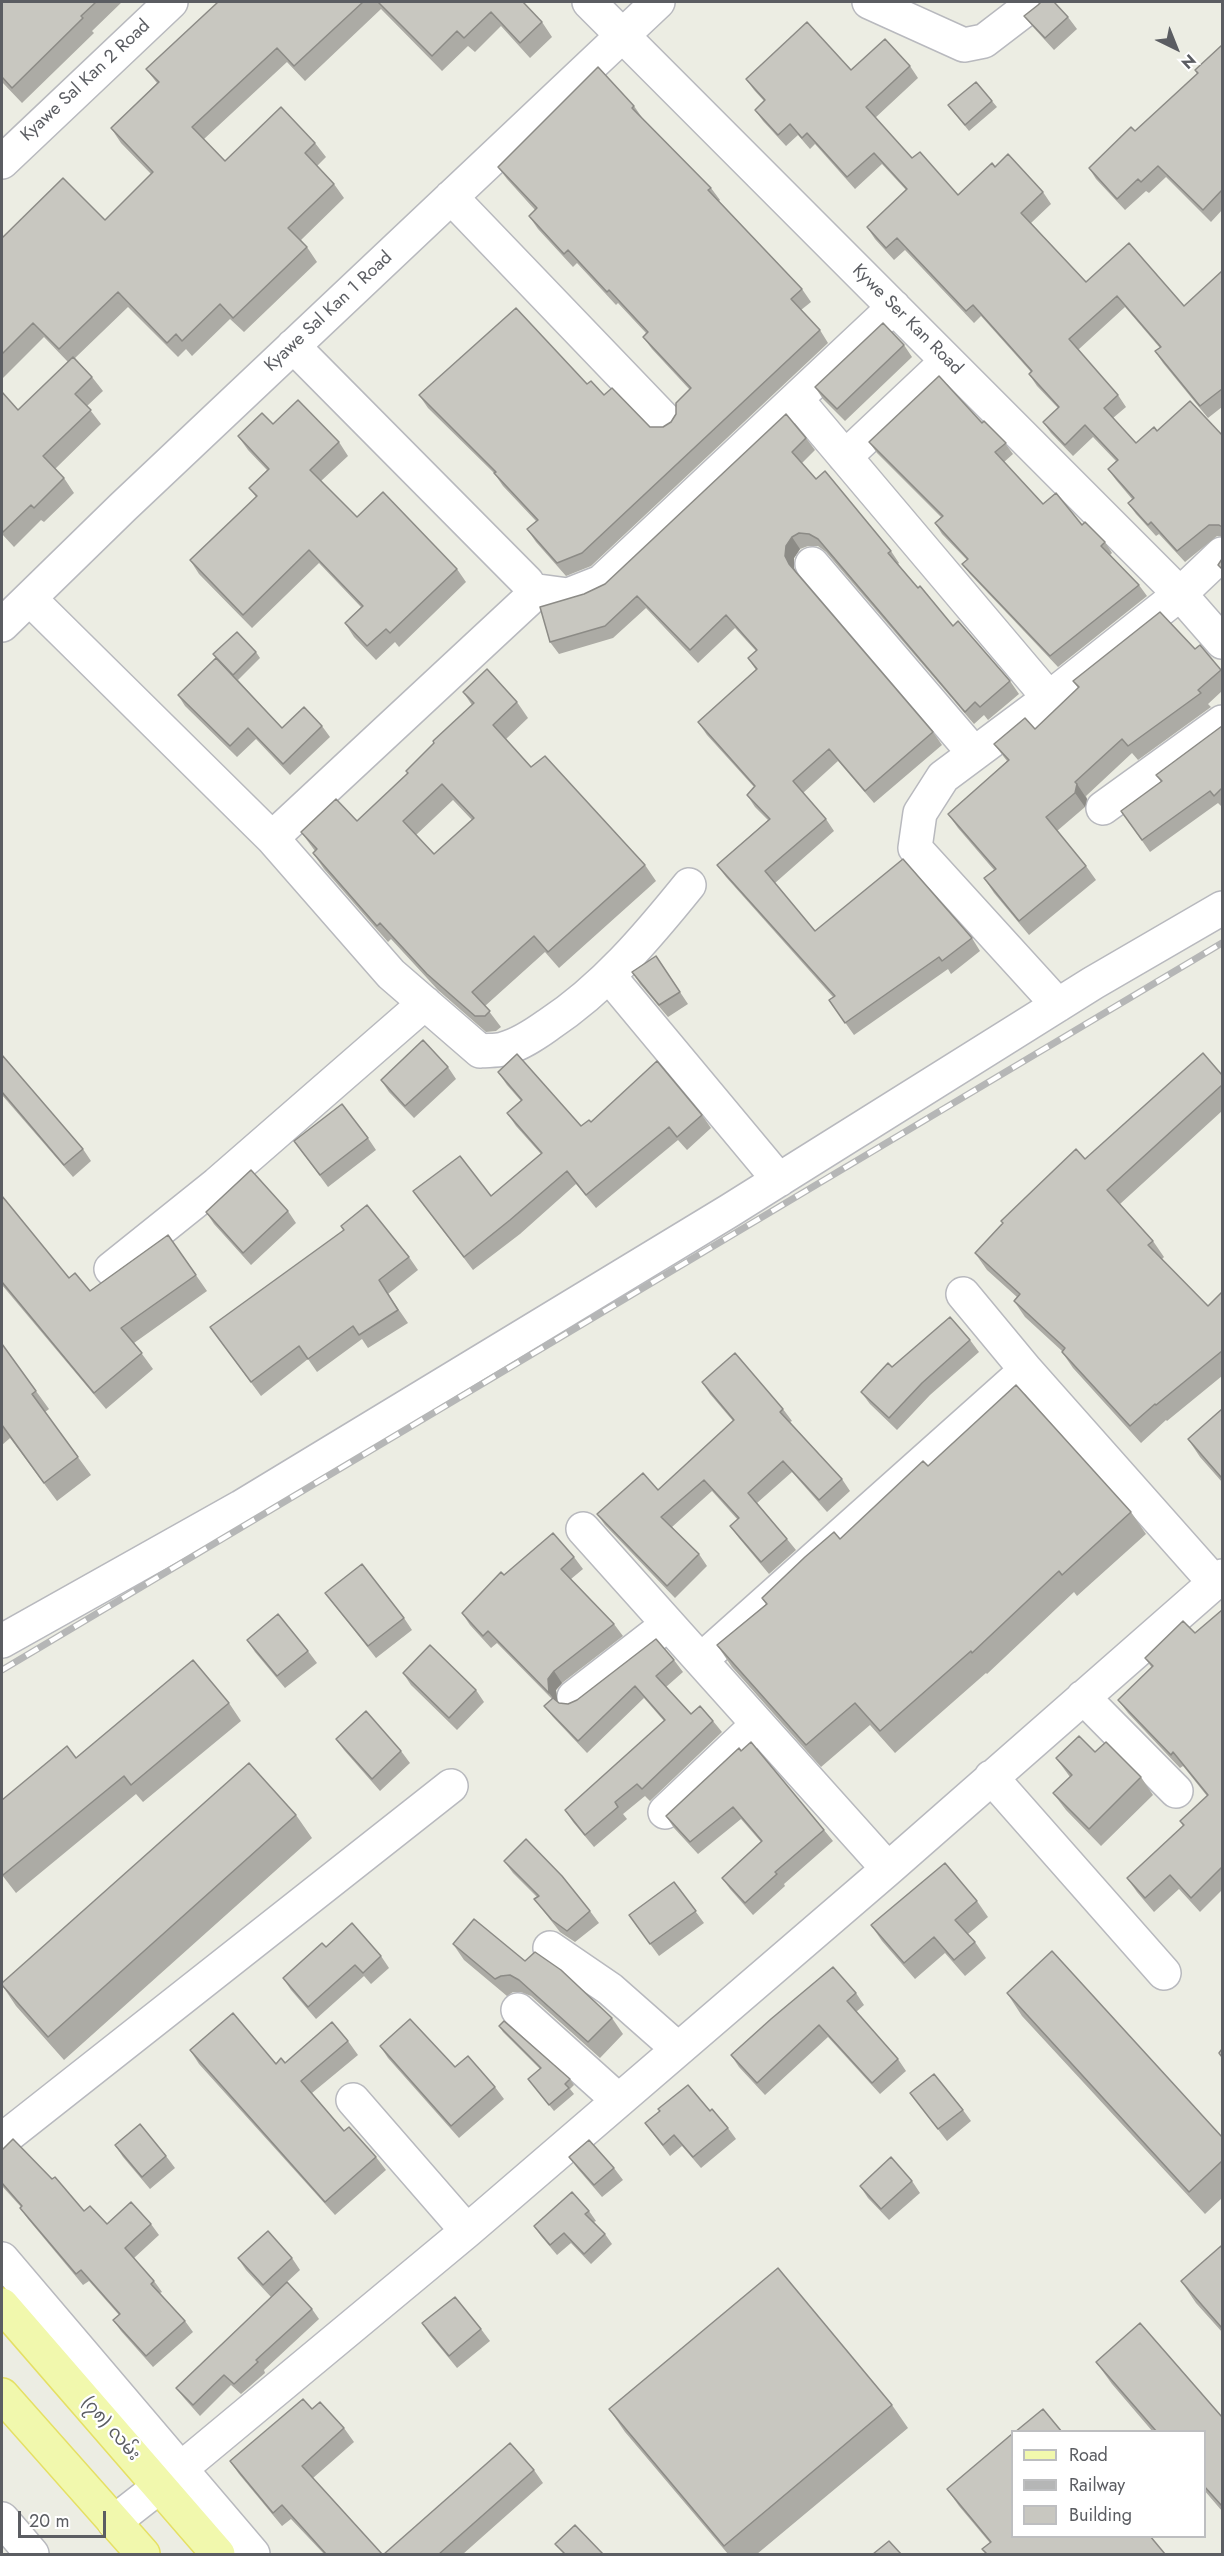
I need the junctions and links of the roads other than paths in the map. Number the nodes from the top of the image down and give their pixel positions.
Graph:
1 (171, 2) edge
2 (589, 2) edge
3 (658, 2) edge
4 (869, 2) edge
5 (1035, 2) edge
6 (622, 35) junction
7 (2, 162) edge
8 (451, 197) junction
9 (894, 307) junction
10 (293, 346) junction
11 (948, 361) junction
12 (797, 400) junction
13 (667, 422) edge
14 (845, 457) junction
15 (1222, 554) edge
16 (812, 564) dead end
17 (531, 590) junction
18 (1180, 594) junction
19 (30, 599) junction
20 (2, 626) edge
21 (1222, 642) edge
22 (1049, 698) junction
23 (1222, 722) edge
24 (973, 753) junction
25 (1103, 808) dead end
26 (272, 838) junction
27 (689, 885) dead end
28 (1222, 908) edge
29 (609, 976) junction
30 (425, 1003) junction
31 (1058, 1005) junction
32 (779, 1180) junction
33 (111, 1269) dead end
34 (963, 1294) dead end
35 (1026, 1370) junction
36 (583, 1529) dead end
37 (1219, 1580) edge
38 (666, 1625) junction
39 (2, 1641) edge
40 (701, 1660) junction
41 (574, 1697) dead end
42 (1083, 1697) junction
43 (758, 1724) junction
44 (991, 1777) junction
45 (450, 1786) dead end
46 (1176, 1791) dead end
47 (665, 1812) dead end
48 (888, 1869) junction
49 (550, 1948) dead end
50 (1164, 1973) dead end
51 (518, 2010) dead end
52 (678, 2049) junction
53 (353, 2100) dead end
54 (618, 2100) junction
55 (2, 2140) edge
56 (467, 2231) junction
57 (2, 2259) edge
58 (2, 2306) edge
59 (2, 2395) edge
60 (170, 2478) junction
61 (2, 2519) edge
62 (114, 2522) junction
63 (32, 2554) edge
64 (143, 2554) edge
65 (218, 2554) edge
66 (253, 2554) edge

1 - 7 street, Kyawe Sal Kan 2 Road
2 - 6 street, Kywe Ser Kan Road
3 - 6 street, Kyawe Sal Kan 1 Road
4 - 5 street
6 - 8 street, Kyawe Sal Kan 1 Road
6 - 9 street, Kywe Ser Kan Road
8 - 10 street, Kyawe Sal Kan 1 Road
8 - 13 street
9 - 11 street, Kywe Ser Kan Road
9 - 12 street
10 - 17 street
10 - 19 street, Kyawe Sal Kan 1 Road
11 - 14 street
11 - 18 street, Kywe Ser Kan Road
12 - 14 street
12 - 17 street
14 - 22 street
15 - 18 street
16 - 24 street
17 - 26 street
18 - 21 street, Kywe Ser Kan Road
18 - 22 street
19 - 20 street, Kyawe Sal Kan 1 Road
19 - 26 street
22 - 24 street
23 - 25 street
24 - 31 street
26 - 30 street
27 - 29 street
28 - 31 street
29 - 30 street
29 - 32 street
30 - 33 street
31 - 32 street
32 - 39 street
34 - 35 street
35 - 37 street
35 - 40 street
36 - 38 street
37 - 42 street
38 - 40 street
38 - 41 street
40 - 43 street
42 - 44 street
42 - 46 street
43 - 47 street
43 - 48 street
44 - 48 street
44 - 50 street
45 - 55 street
48 - 52 street
49 - 52 street
51 - 54 street
52 - 54 street
53 - 56 street
54 - 56 street
56 - 60 street
57 - 60 street
58 - 60 main road, (၇၈) လမ်း
59 - 62 main road
60 - 62 street
60 - 65 main road, (၇၈) လမ်း
60 - 66 street
61 - 63 street
62 - 64 main road

